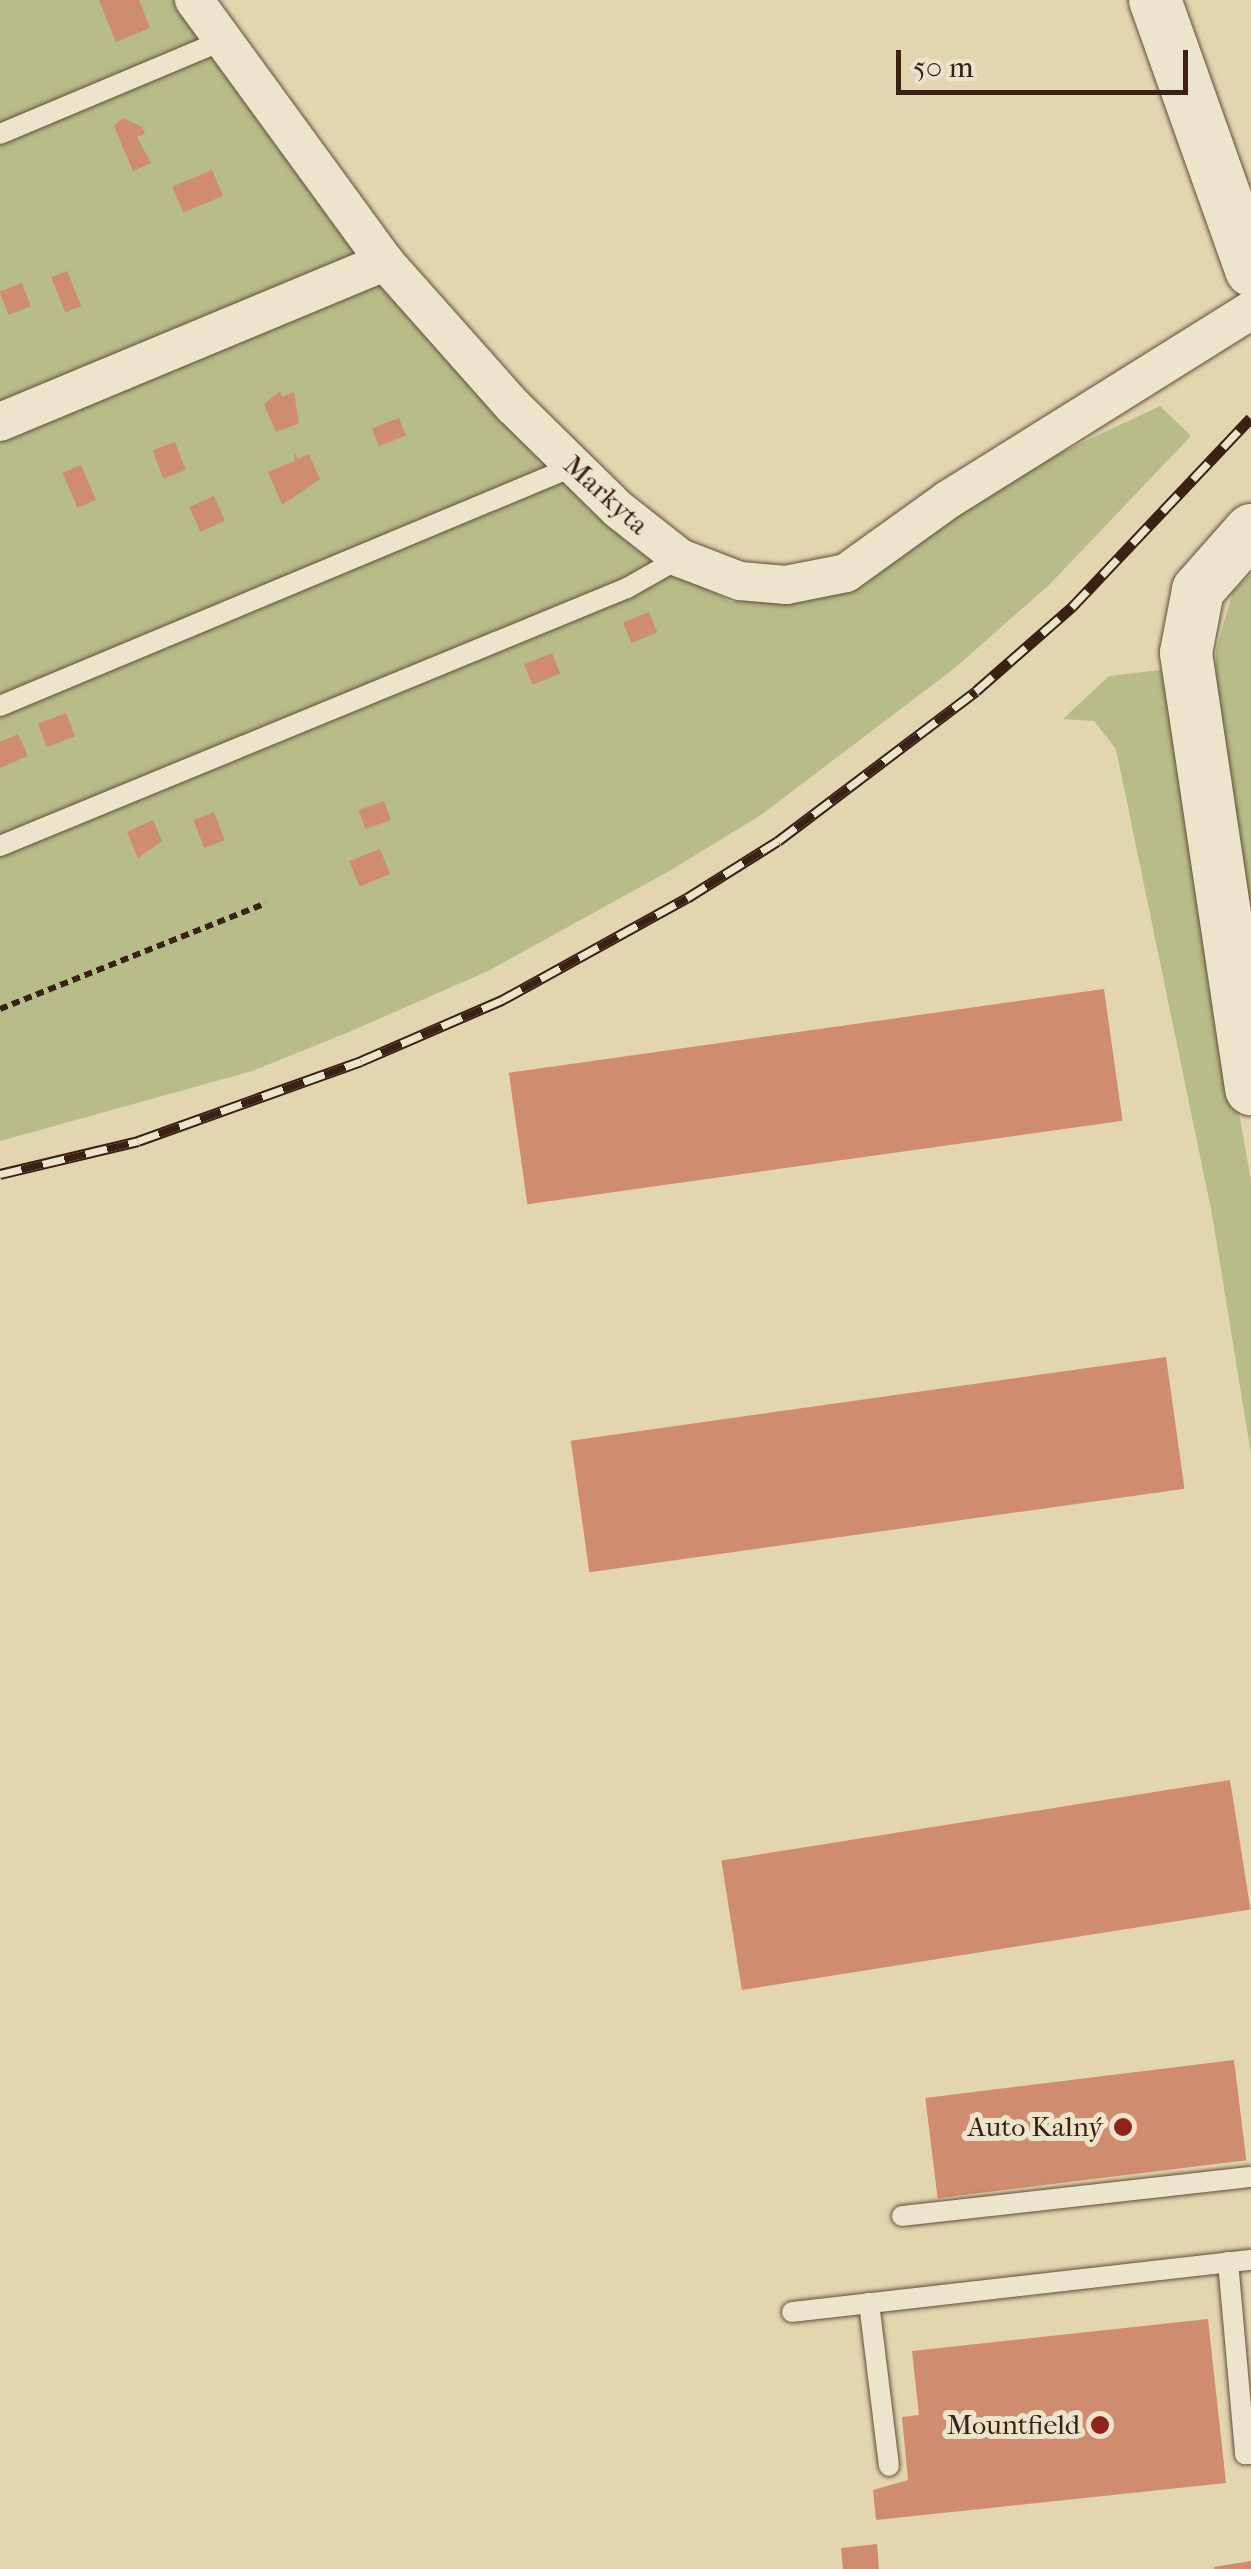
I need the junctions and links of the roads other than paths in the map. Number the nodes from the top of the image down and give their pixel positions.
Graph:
1 (194, 0) edge
2 (1155, 0) edge
3 (226, 39) junction
4 (0, 134) edge
5 (385, 262) junction
6 (1251, 270) edge
7 (1251, 310) edge
8 (0, 422) edge
9 (572, 467) junction
10 (1251, 530) edge
11 (680, 558) junction
12 (0, 706) edge
13 (0, 846) edge
14 (1251, 1089) edge
15 (1251, 2177) edge
16 (902, 2216) dead end
17 (1251, 2260) edge
18 (1228, 2262) junction
19 (869, 2303) junction
20 (792, 2312) dead end
21 (1244, 2355) edge
22 (1251, 2454) edge
23 (889, 2466) dead end

1 - 3 street, Markyta
2 - 6 main road
3 - 4 lane
3 - 5 street, Markyta
5 - 8 street
5 - 9 street, Markyta
7 - 11 street, Markyta
9 - 11 street, Markyta
9 - 12 lane
10 - 14 main road
11 - 13 lane
15 - 16 lane
17 - 18 lane
18 - 19 lane
18 - 21 lane
19 - 20 lane
19 - 23 lane
21 - 22 lane

